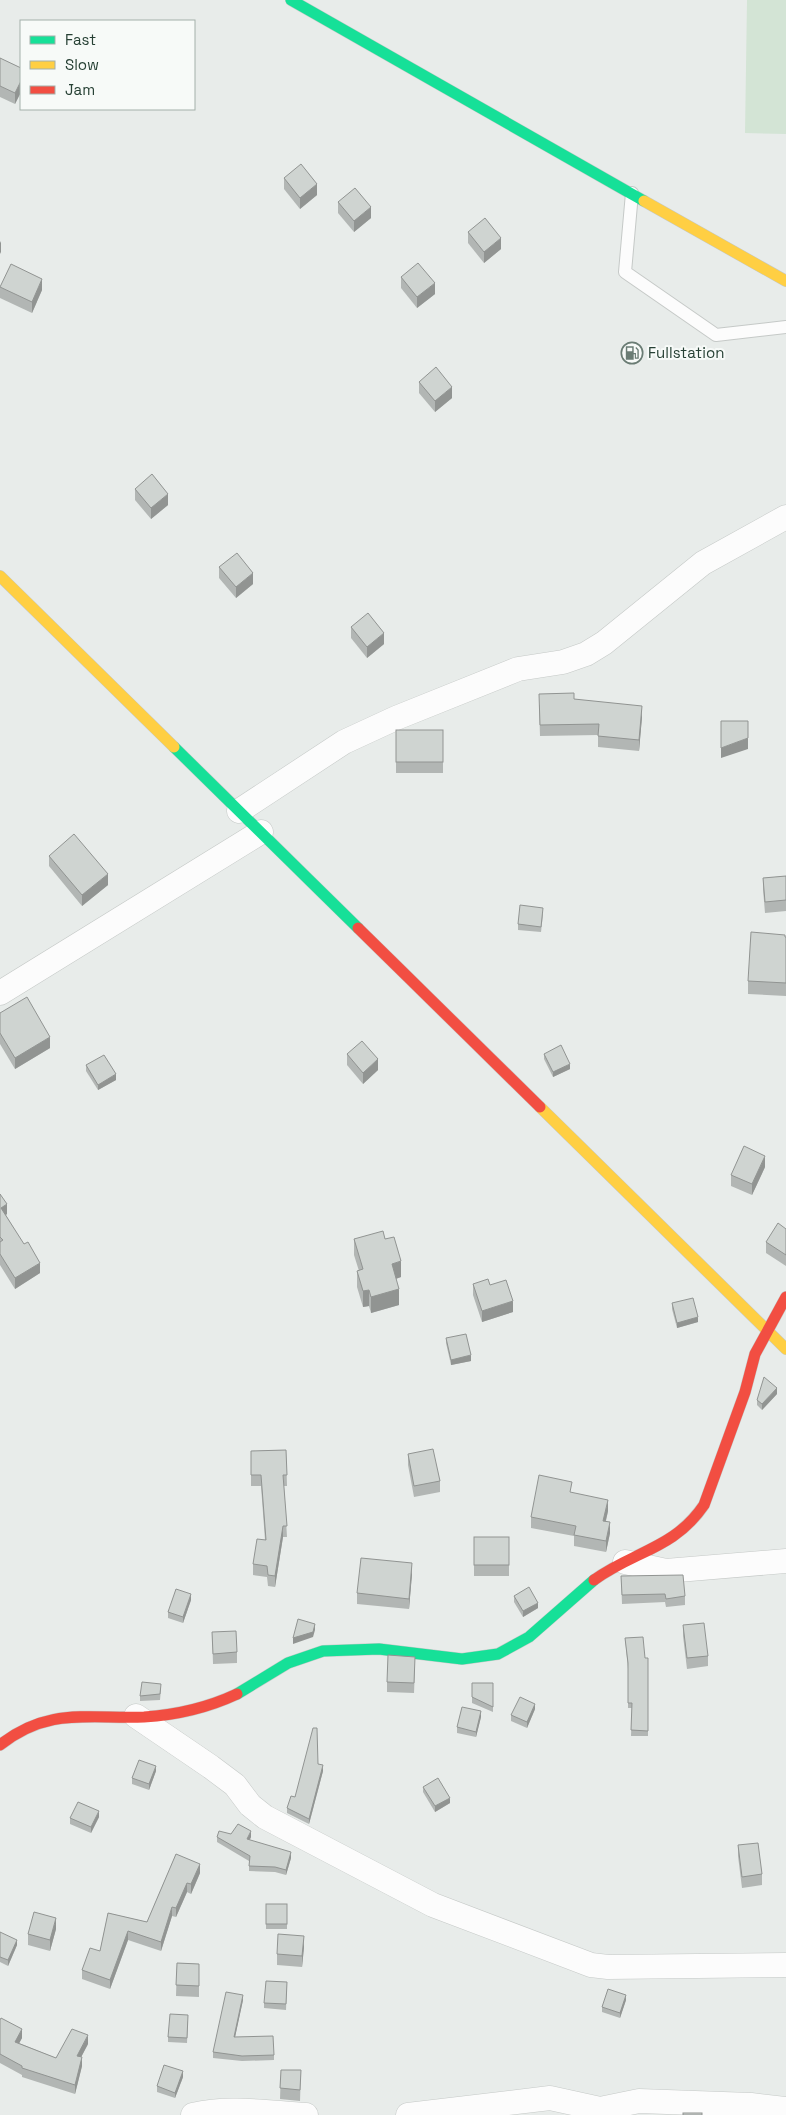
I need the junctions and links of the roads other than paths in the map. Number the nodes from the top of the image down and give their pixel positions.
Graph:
1 (291, 0) edge
2 (632, 194) junction
3 (786, 281) edge
4 (786, 328) edge
5 (786, 517) edge
6 (0, 576) edge
7 (239, 811) junction
8 (261, 832) junction
9 (0, 993) edge
10 (786, 1297) edge
11 (766, 1330) junction
12 (786, 1349) edge
13 (786, 1561) edge
14 (625, 1562) junction
15 (136, 1716) junction
16 (0, 1745) edge
17 (786, 1964) edge
18 (786, 2109) edge
19 (574, 2110) edge
20 (193, 2115) edge
21 (306, 2115) edge
22 (408, 2115) edge

1 - 2 main road
2 - 3 main road
2 - 4 lane
5 - 7 street
6 - 7 main road
7 - 8 main road
8 - 9 street
8 - 11 main road
10 - 11 main road
11 - 12 main road
11 - 14 main road
13 - 14 street
14 - 15 main road
15 - 16 main road
15 - 17 street
18 - 19 street
19 - 22 street
20 - 21 street

